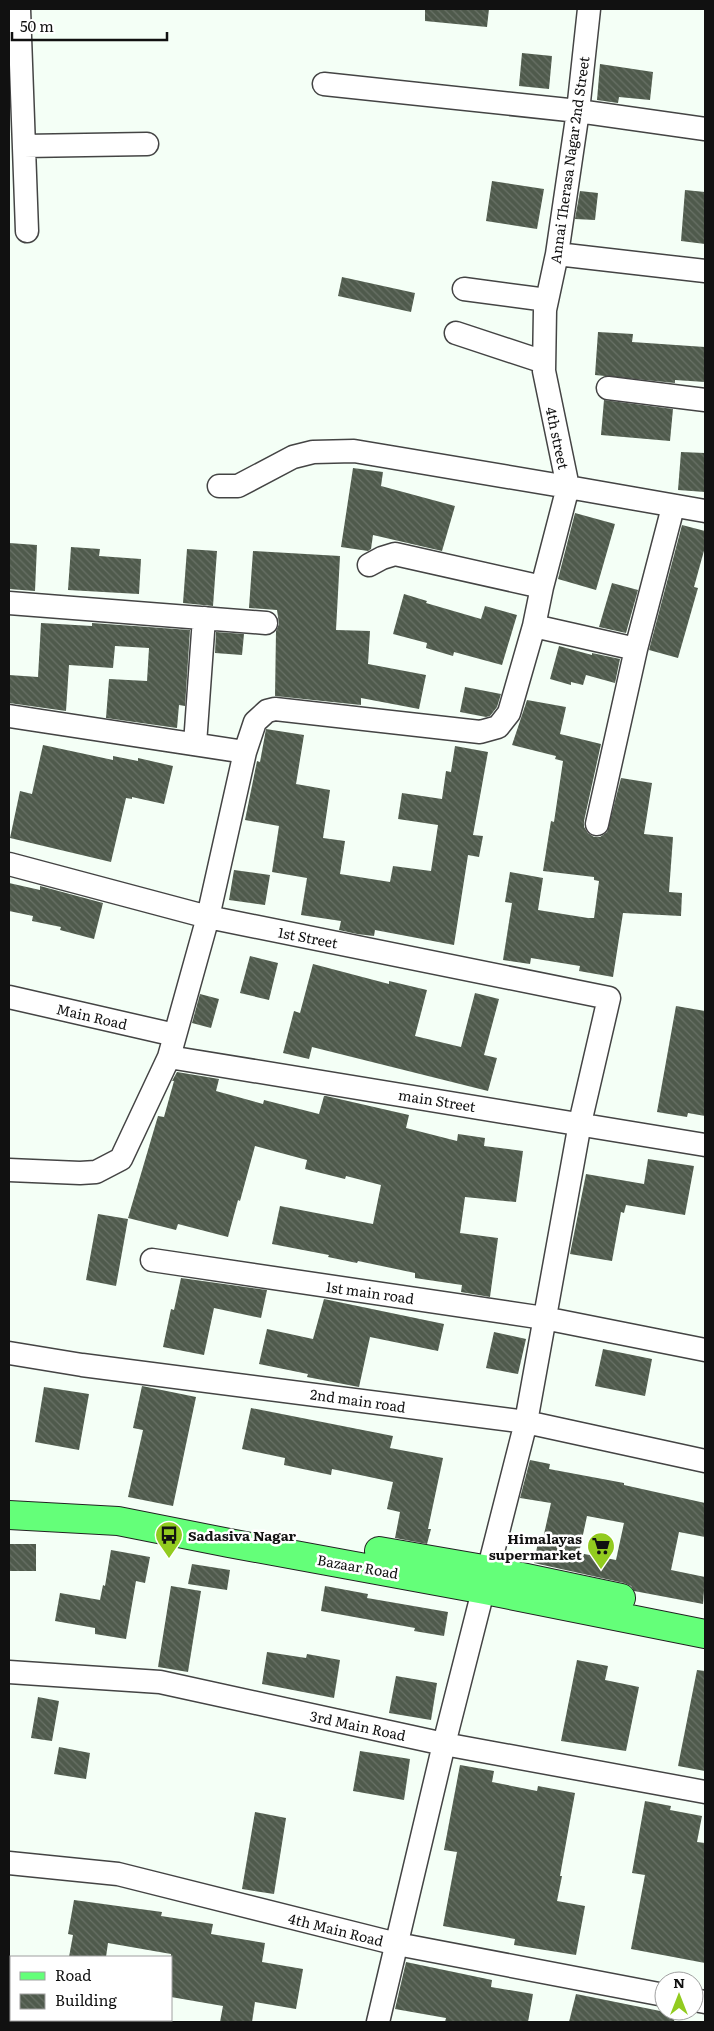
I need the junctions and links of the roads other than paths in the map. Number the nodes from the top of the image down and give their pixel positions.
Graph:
1 (18, 9) edge
2 (589, 9) edge
3 (324, 84) dead end
4 (578, 111) junction
5 (705, 129) edge
6 (148, 144) dead end
7 (24, 146) junction
8 (28, 231) dead end
9 (557, 254) junction
10 (705, 271) edge
11 (464, 289) dead end
12 (546, 305) junction
13 (456, 334) dead end
14 (544, 362) junction
15 (608, 388) dead end
16 (705, 400) edge
17 (219, 486) dead end
18 (568, 487) junction
19 (673, 507) junction
20 (705, 511) edge
21 (369, 565) dead end
22 (542, 588) junction
23 (9, 604) edge
24 (204, 618) junction
25 (266, 623) dead end
26 (534, 626) junction
27 (636, 649) junction
28 (9, 716) edge
29 (195, 744) junction
30 (244, 752) junction
31 (598, 824) dead end
32 (9, 864) edge
33 (208, 917) junction
34 (9, 997) edge
35 (175, 1035) junction
36 (169, 1057) junction
37 (580, 1123) junction
38 (705, 1144) edge
39 (9, 1170) edge
40 (152, 1260) dead end
41 (544, 1318) junction
42 (705, 1350) edge
43 (9, 1354) edge
44 (526, 1422) junction
45 (705, 1461) edge
46 (9, 1498) edge
47 (9, 1515) edge
48 (487, 1580) junction
49 (705, 1616) edge
50 (705, 1634) edge
51 (9, 1672) edge
52 (444, 1744) junction
53 (705, 1792) edge
54 (9, 1863) edge
55 (396, 1944) junction
56 (654, 1993) edge
57 (378, 2022) edge

1 - 7 street
2 - 4 street, Annai Therasa Nagar 2nd Street
3 - 4 street
4 - 5 street
4 - 9 street, Annai Therasa Nagar 2nd Street
6 - 7 street
7 - 8 street
9 - 10 street
9 - 12 street, Annai Therasa Nagar 2nd Street
11 - 12 street
12 - 14 street, 4th street
13 - 14 street
14 - 18 street, 4th street
15 - 16 street
17 - 18 street
18 - 19 street, 4th street
18 - 22 street
19 - 20 street, 4th street
19 - 27 street
21 - 22 street
22 - 26 street
23 - 24 street
24 - 25 street
24 - 29 street
26 - 27 street
26 - 30 street
27 - 31 street
28 - 29 street
29 - 30 street
30 - 33 street
32 - 33 street, 1st Street
33 - 35 street
33 - 37 street, 1st Street
34 - 35 street, Main Road
35 - 36 street
36 - 37 street, main Street
36 - 39 street
37 - 38 street, main Street
37 - 41 street
40 - 41 street, 1st main road
41 - 42 street, 1st main road
41 - 44 street
43 - 44 street, 2nd main road
44 - 45 street, 2nd main road
44 - 48 street
46 - 48 main road, Bazaar Road
47 - 48 main road, Bazaar Road
48 - 49 main road, Bazaar Road
48 - 50 main road, Bazaar Road
48 - 52 street
51 - 52 street, 3rd Main Road
52 - 53 street, 3rd Main Road
52 - 55 street
54 - 55 street, 4th Main Road
55 - 56 street, 4th Main Road
55 - 57 street

